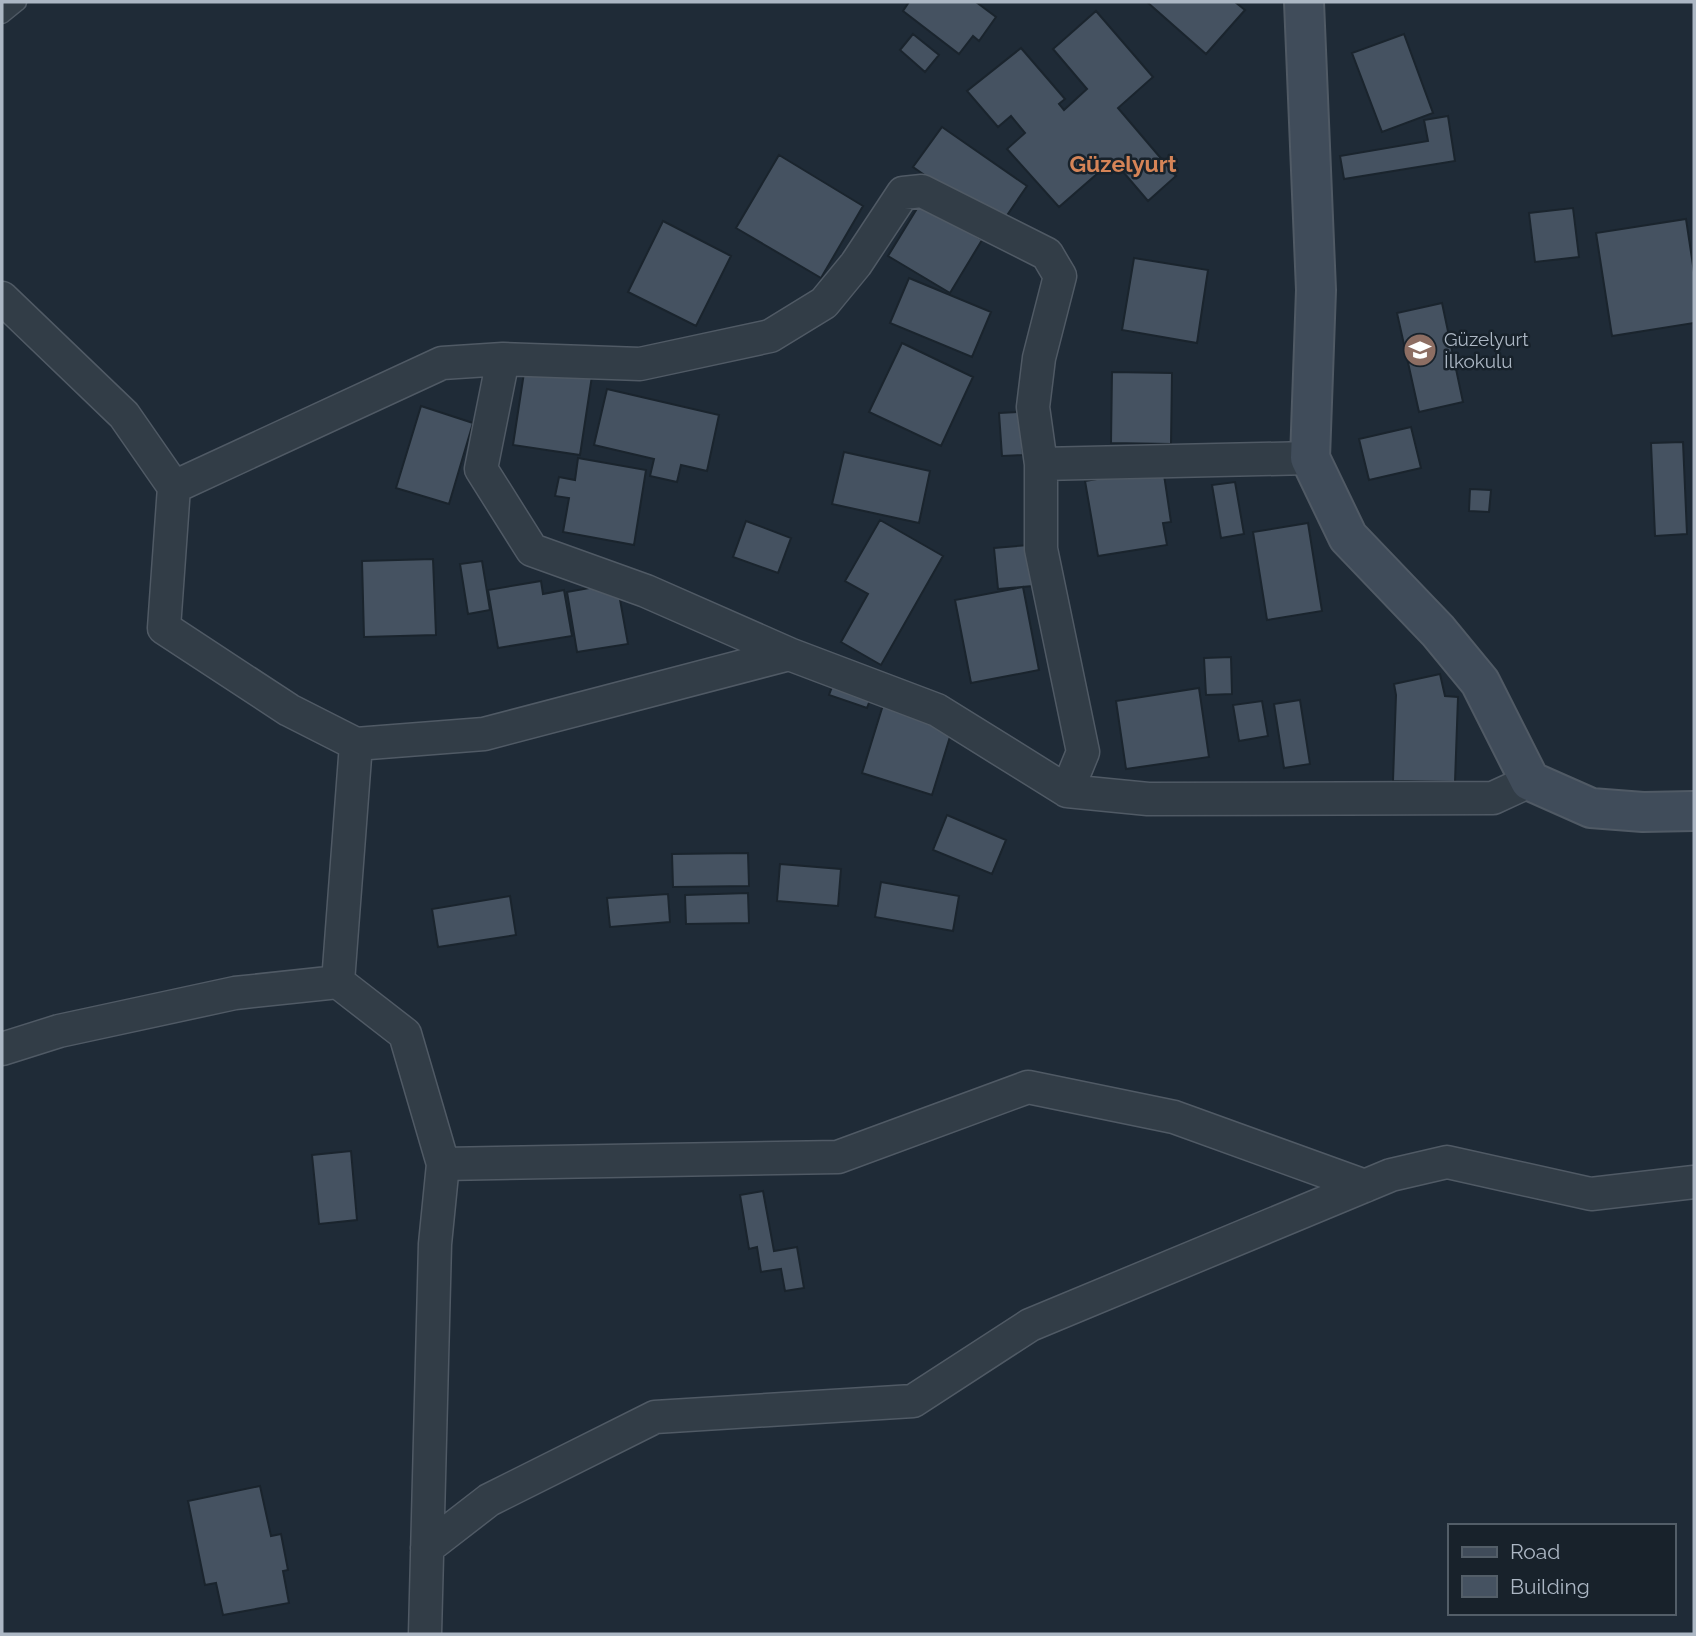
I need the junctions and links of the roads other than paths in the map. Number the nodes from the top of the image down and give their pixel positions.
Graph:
1 (18, 2) edge
2 (1304, 2) edge
3 (2, 15) edge
4 (2, 298) edge
5 (503, 359) junction
6 (1310, 458) junction
7 (1041, 464) junction
8 (174, 486) junction
9 (789, 654) junction
10 (356, 744) junction
11 (1530, 781) junction
12 (1067, 791) junction
13 (1694, 811) edge
14 (338, 982) junction
15 (2, 1049) edge
16 (443, 1164) junction
17 (1694, 1182) edge
18 (1365, 1186) junction
19 (427, 1548) junction
20 (425, 1634) edge

1 - 3 lane
2 - 6 street
4 - 8 street
5 - 7 street
5 - 8 street
5 - 9 street
6 - 7 street
6 - 11 street
7 - 12 street
8 - 10 street
9 - 10 street
9 - 12 street
10 - 14 street
11 - 12 street
11 - 13 street
14 - 15 street
14 - 16 street
16 - 18 street
16 - 19 street
17 - 18 street
18 - 19 street
19 - 20 street

